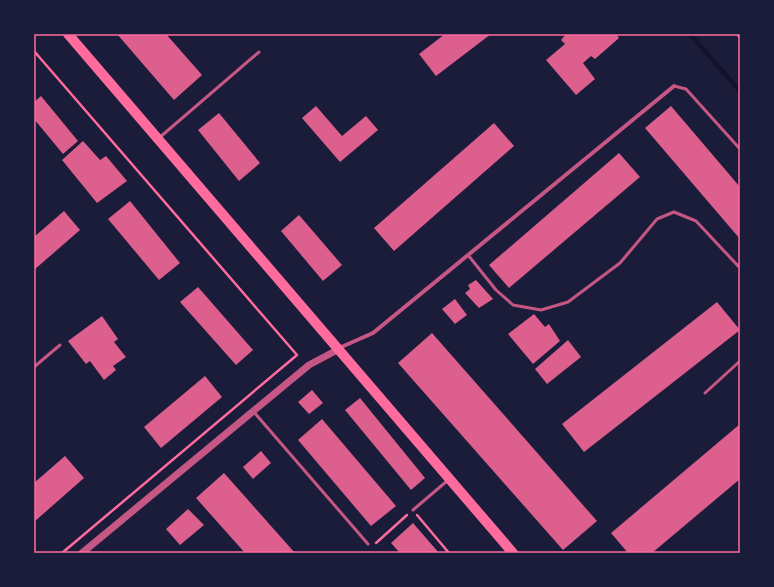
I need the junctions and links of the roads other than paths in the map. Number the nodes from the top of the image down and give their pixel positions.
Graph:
1 (63, 34) edge
2 (68, 34) edge
3 (738, 34) edge
4 (740, 37) edge
5 (259, 52) dead end
6 (674, 86) joint
7 (157, 139) junction
8 (740, 149) edge
9 (468, 255) junction
10 (740, 268) edge
11 (60, 345) dead end
12 (337, 349) junction
13 (740, 361) edge
14 (34, 367) edge
15 (705, 393) dead end
16 (253, 411) junction
17 (447, 481) junction
18 (413, 510) road end
19 (368, 544) road end
20 (82, 553) edge
21 (508, 553) edge
22 (513, 553) edge

1 - 7 main road
2 - 7 main road
3 - 4 street
5 - 7 lane
6 - 8 lane
6 - 9 street
7 - 12 main road
9 - 10 lane
9 - 12 street
11 - 14 lane
12 - 16 street
12 - 17 main road
12 - 22 main road
13 - 15 lane
16 - 19 lane
16 - 20 street
17 - 18 lane
17 - 21 main road

